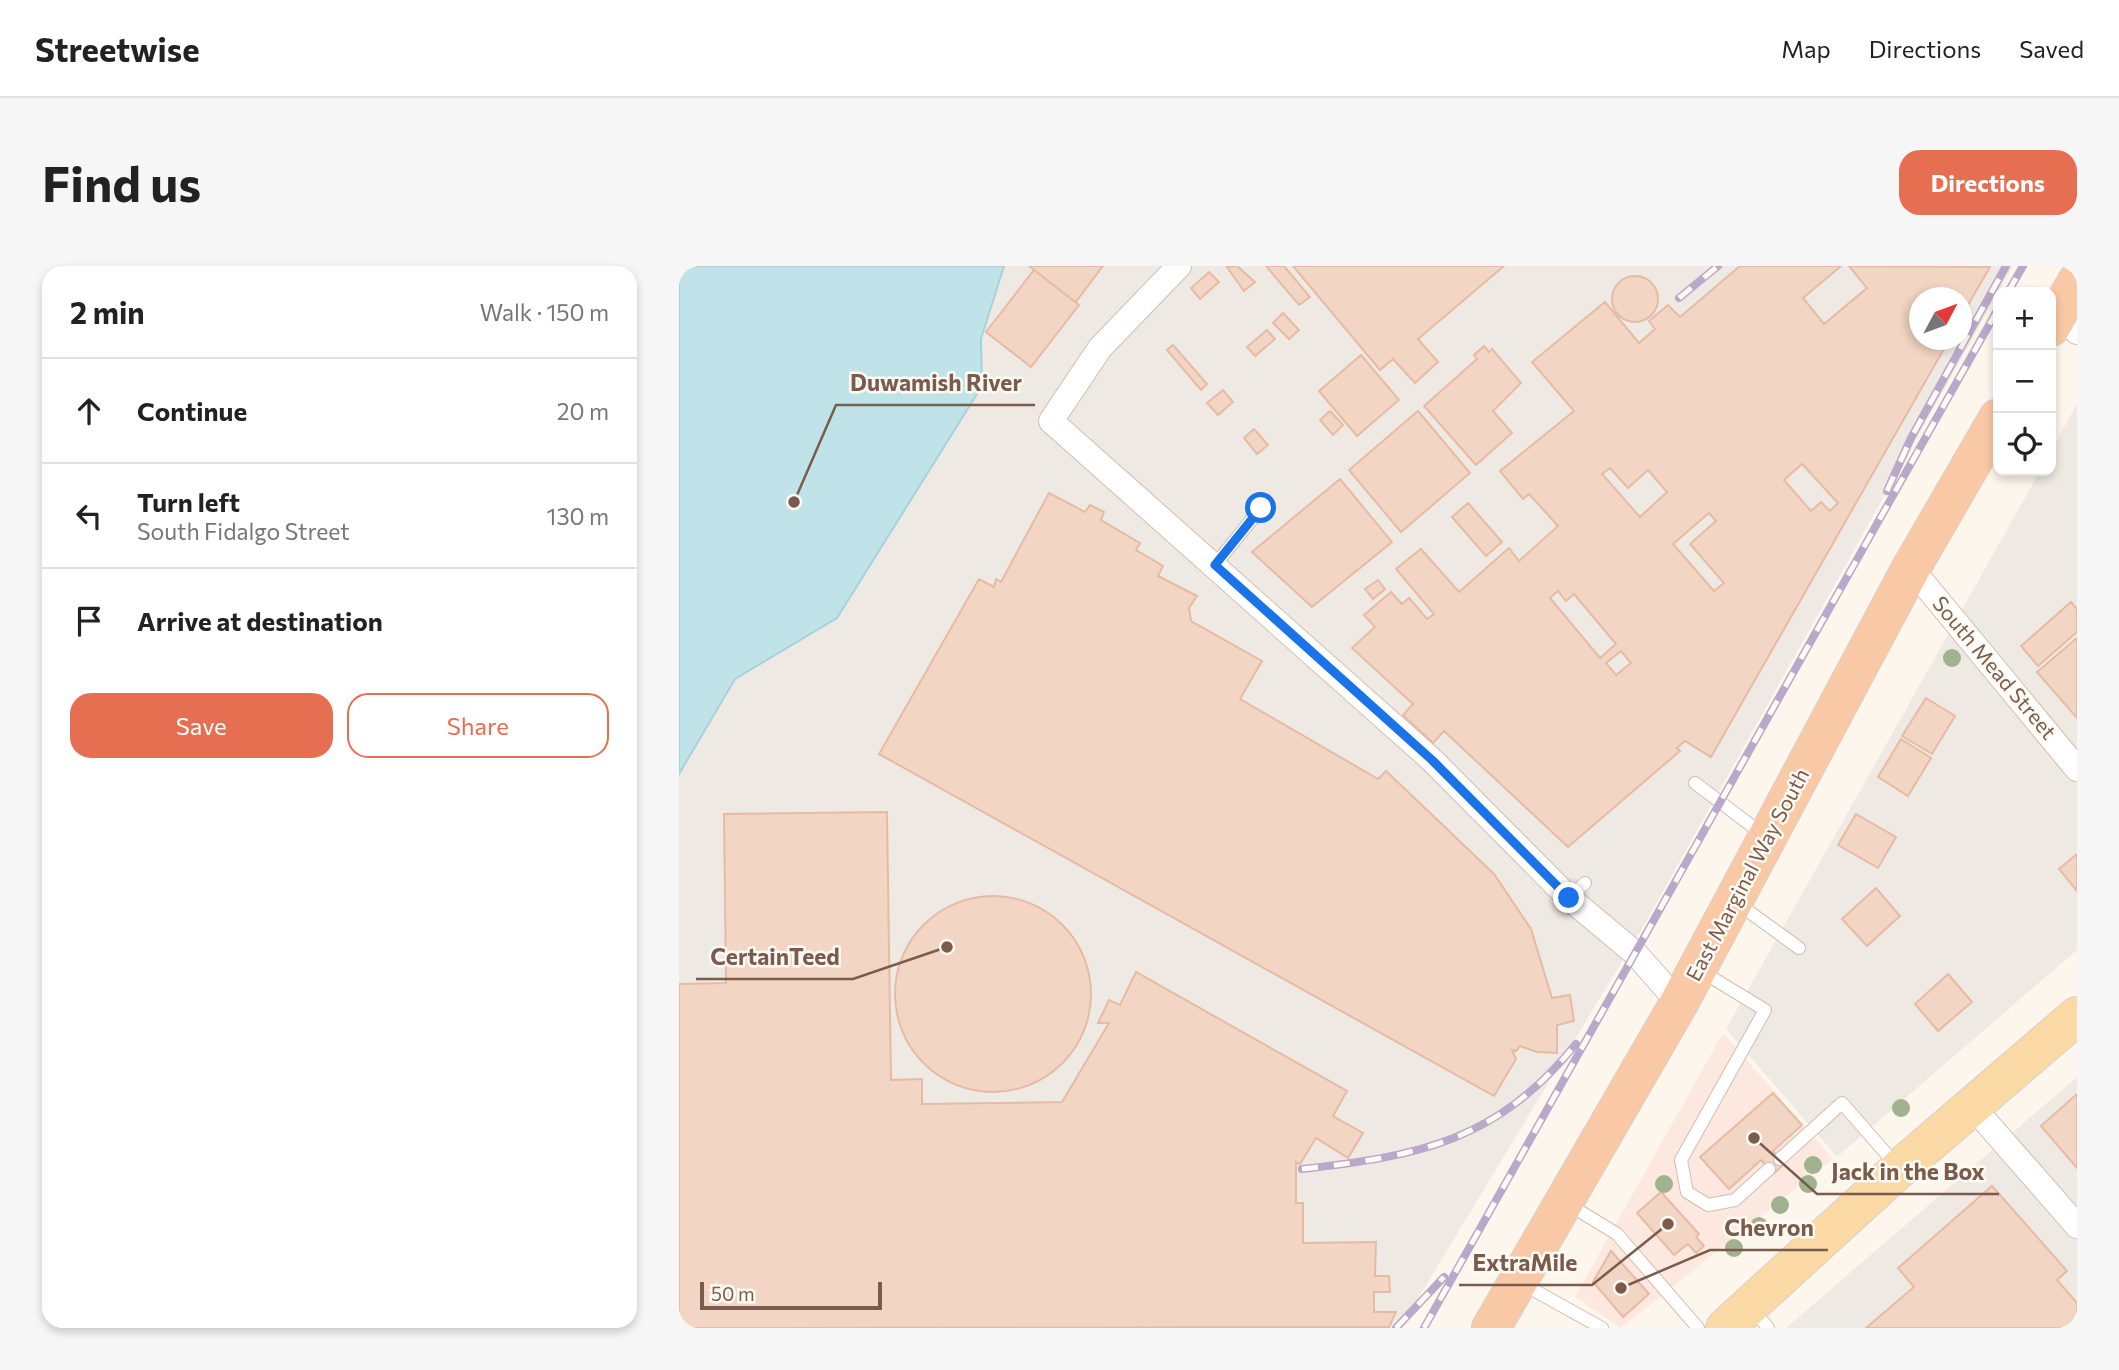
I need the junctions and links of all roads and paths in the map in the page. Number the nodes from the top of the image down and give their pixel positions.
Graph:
1 (1179, 266) edge
2 (1993, 427) edge
3 (1261, 508) dead end
4 (1215, 565) junction
5 (1911, 568) junction
6 (2077, 769) edge
7 (1695, 783) dead end
8 (1767, 838) junction
9 (1734, 900) junction
10 (1799, 948) dead end
11 (1698, 969) junction
12 (1679, 1003) junction
13 (2077, 1016) edge
14 (1972, 1105) junction
15 (1780, 1159) dead end
16 (1769, 1169) dead end
17 (1899, 1169) junction
18 (1564, 1202) junction
19 (2077, 1226) edge
20 (1519, 1281) junction
21 (1747, 1320) edge
22 (1491, 1328) edge
23 (1602, 1328) edge
24 (1698, 1328) edge

1 - 4 street
2 - 5 highway, East Marginal Way South
3 - 4 lane
4 - 12 street
5 - 6 street, South Mead Street
5 - 8 highway, East Marginal Way South
7 - 8 lane
8 - 9 highway, East Marginal Way South
9 - 10 lane
9 - 11 highway, East Marginal Way South
11 - 12 highway, East Marginal Way South
11 - 16 lane
12 - 18 highway, East Marginal Way South
13 - 14 main road
14 - 17 main road
14 - 19 street
15 - 17 lane
17 - 21 main road
18 - 20 highway, East Marginal Way South
18 - 24 lane
20 - 22 highway, East Marginal Way South
20 - 23 lane

